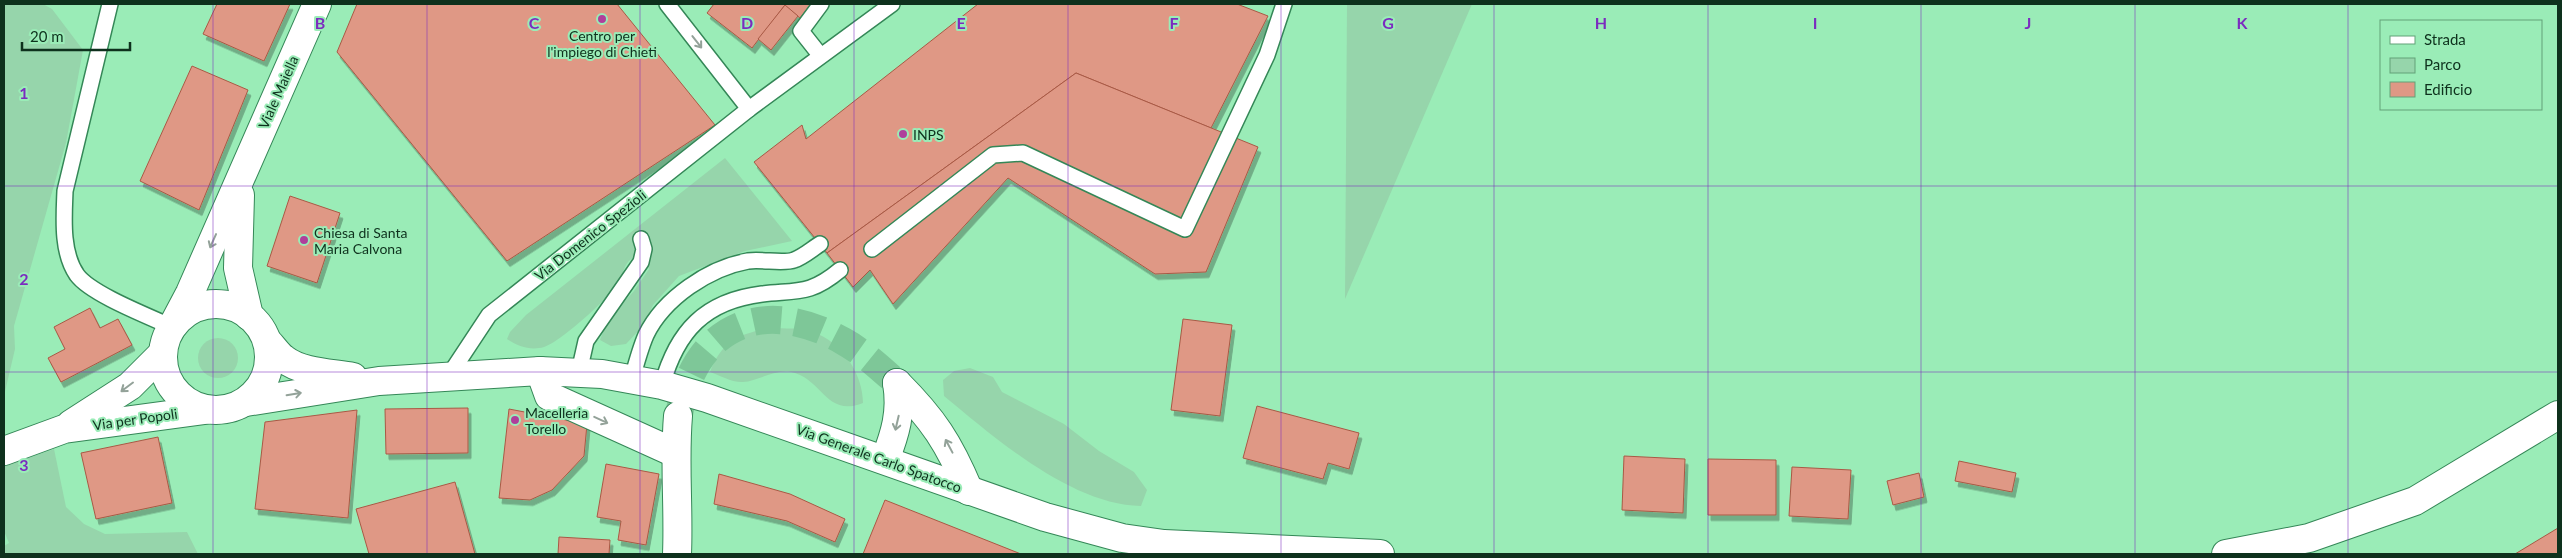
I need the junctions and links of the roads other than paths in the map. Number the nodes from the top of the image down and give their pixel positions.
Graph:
1 (110, 4) edge
2 (317, 4) edge
3 (667, 4) edge
4 (821, 4) edge
5 (892, 4) edge
6 (1284, 4) edge
7 (820, 55) junction
8 (749, 109) junction
9 (240, 181) junction
10 (641, 239) dead end
11 (820, 244) dead end
12 (872, 249) dead end
13 (840, 270) dead end
14 (249, 316) junction
15 (172, 327) junction
16 (268, 342) junction
17 (162, 354) junction
18 (540, 371) junction
19 (579, 372) junction
20 (448, 376) junction
21 (632, 379) junction
22 (379, 381) junction
23 (662, 385) junction
24 (246, 402) junction
25 (205, 410) junction
26 (2558, 415) edge
27 (678, 416) tunnel mouth
28 (64, 429) junction
29 (4, 451) edge
30 (675, 454) junction
31 (885, 460) junction
32 (969, 491) junction
33 (677, 554) edge
34 (1380, 554) edge
35 (2226, 554) edge

1 - 15 lane
2 - 9 main road, Viale Maiella
3 -> 8 lane
4 - 7 lane
5 - 7 lane, Via Domenico Spezioli
6 - 12 lane
7 - 8 lane, Via Domenico Spezioli
8 - 20 lane, Via Domenico Spezioli
9 - 14 main road, Viale Maiella
9 -> 15 main road, Viale Maiella
10 - 19 lane
11 - 21 lane
13 - 23 lane
14 - 15 main road
14 - 16 main road
15 - 17 main road
16 - 22 main road, Via Generale Carlo Spatocco
16 - 24 main road
17 - 25 main road
17 -> 28 main road, Via per Popoli
18 - 19 main road, Via Generale Carlo Spatocco
18 - 20 main road, Via Generale Carlo Spatocco
18 -> 30 main road
19 - 21 main road, Via Generale Carlo Spatocco
20 - 22 main road, Via Generale Carlo Spatocco
21 - 23 main road, Via Generale Carlo Spatocco
24 -> 22 main road, Via Generale Carlo Spatocco
23 - 31 main road, Via Generale Carlo Spatocco
24 - 25 main road
25 - 28 main road, Via per Popoli
26 - 35 main road
27 - 30 main road
28 - 29 main road, Via per Popoli
30 - 33 main road
31 - 32 main road, Via Generale Carlo Spatocco
32 -> 31 main road
32 - 34 main road, Via Generale Carlo Spatocco

